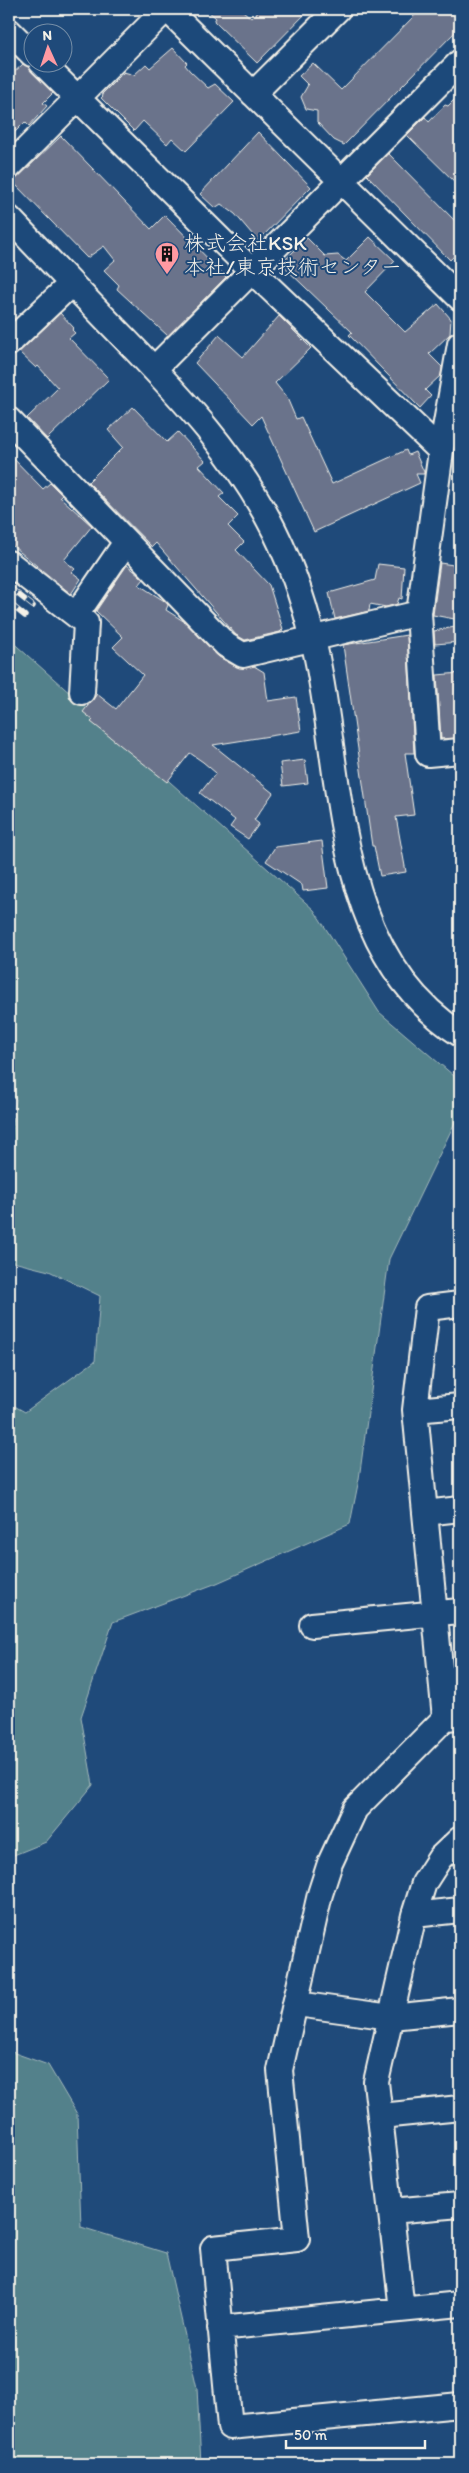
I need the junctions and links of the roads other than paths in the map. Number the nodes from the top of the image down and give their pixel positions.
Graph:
1 (166, 9) edge
2 (338, 9) edge
3 (9, 30) edge
4 (22, 44) edge
5 (460, 62) edge
6 (51, 72) edge
7 (253, 94) junction
8 (77, 98) junction
9 (9, 166) edge
10 (342, 182) junction
11 (9, 218) edge
12 (252, 270) junction
13 (71, 284) junction
14 (460, 298) edge
15 (9, 343) edge
16 (460, 344) edge
17 (154, 369) junction
18 (9, 420) edge
19 (441, 451) junction
20 (126, 542) junction
21 (9, 563) edge
22 (419, 612) junction
23 (76, 615) junction
24 (312, 638) junction
25 (82, 692) dead end
26 (460, 752) edge
27 (460, 1034) edge
28 (460, 1304) edge
29 (460, 1406) edge
30 (415, 1410) junction
31 (460, 1509) edge
32 (425, 1513) junction
33 (460, 1611) edge
34 (435, 1614) junction
35 (312, 1625) dead end
36 (452, 1718) edge
37 (460, 1839) edge
38 (460, 1910) edge
39 (414, 1915) junction
40 (297, 2004) junction
41 (460, 2010) edge
42 (392, 2017) junction
43 (460, 2108) edge
44 (381, 2116) junction
45 (460, 2205) edge
46 (391, 2212) junction
47 (460, 2304) edge
48 (402, 2310) junction
49 (220, 2328) junction
50 (460, 2405) edge

1 - 7 street
1 - 8 street
2 - 7 street
3 - 4 street
5 - 10 street
6 - 8 street
7 - 10 street
8 - 9 street
8 - 12 street
10 - 12 street
10 - 14 street
11 - 13 street
12 - 17 street
12 - 19 street
13 - 15 street
13 - 17 street
16 - 19 street
17 - 24 street
18 - 20 street
19 - 22 street
20 - 23 street
20 - 24 street
21 - 23 street
22 - 24 street
22 - 26 street
23 - 25 street
24 - 27 street
28 - 30 street
29 - 30 street
30 - 32 street
31 - 32 street
32 - 34 street
33 - 34 street
34 - 35 street
34 - 36 street
36 - 40 street
37 - 39 street
38 - 39 street
39 - 42 street
40 - 42 street
40 - 49 street
41 - 42 street
42 - 44 street
43 - 44 street
44 - 46 street
45 - 46 street
46 - 48 street
47 - 48 street
48 - 49 street
49 - 50 street

